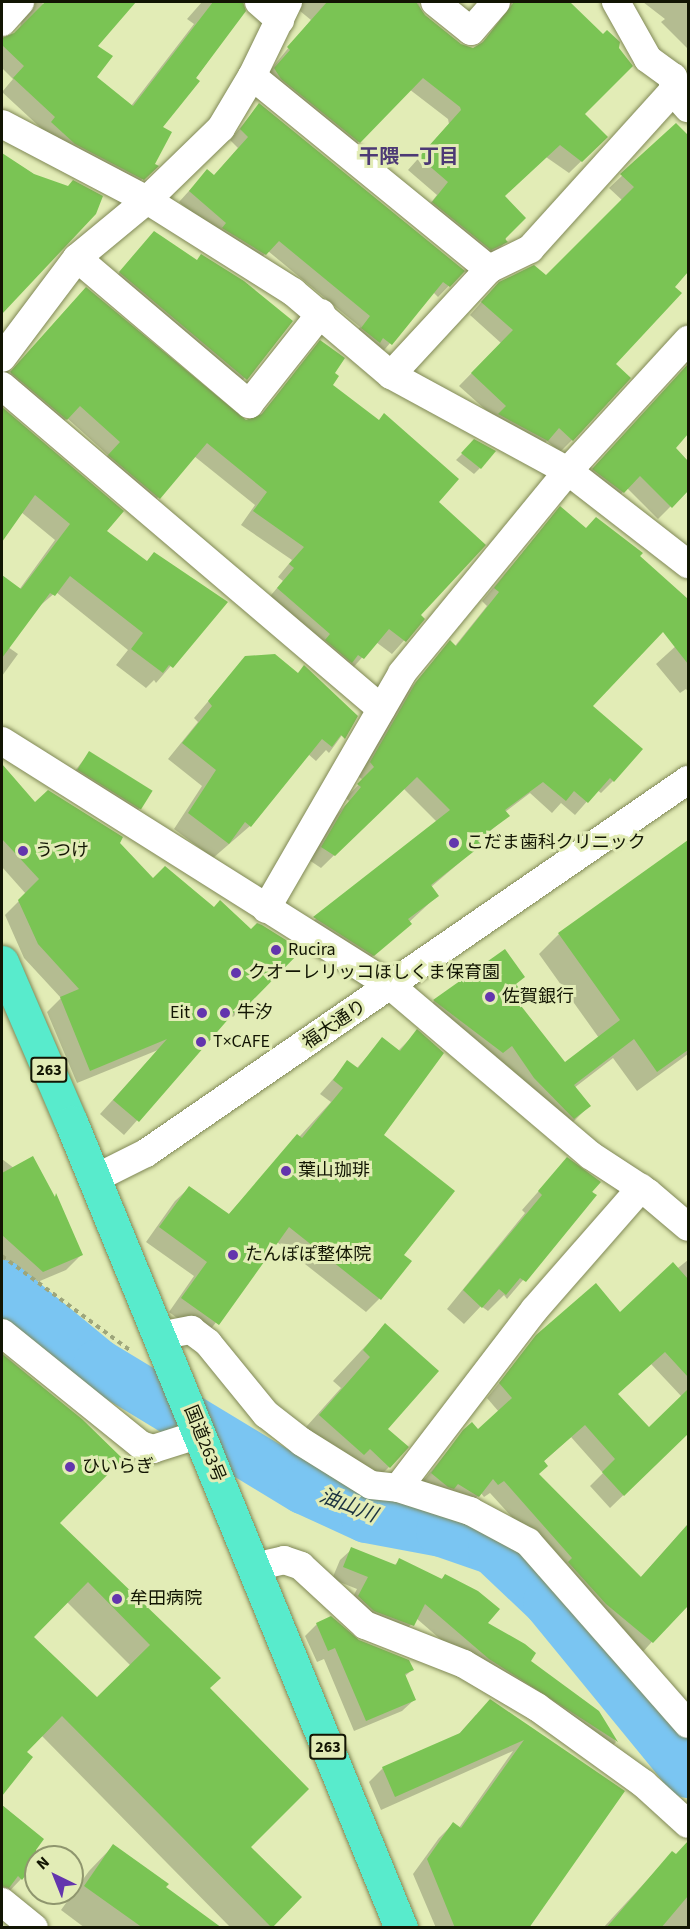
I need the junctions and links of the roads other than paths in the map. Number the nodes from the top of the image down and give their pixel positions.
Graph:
1 (20, 2) edge
2 (435, 2) edge
3 (496, 2) edge
4 (616, 2) edge
5 (275, 8) edge
6 (2, 22) edge
7 (252, 76) junction
8 (681, 100) edge
9 (2, 124) edge
10 (147, 200) junction
11 (77, 258) junction
12 (489, 269) junction
13 (321, 313) junction
14 (688, 340) edge
15 (2, 358) edge
16 (391, 375) junction
17 (2, 386) edge
18 (568, 471) junction
19 (688, 564) edge
20 (381, 709) junction
21 (2, 741) edge
22 (688, 780) edge
23 (266, 909) junction
24 (2, 962) edge
25 (392, 987) junction
26 (94, 1179) junction
27 (641, 1188) junction
28 (688, 1227) edge
29 (2, 1333) edge
30 (149, 1346) junction
31 (200, 1434) junction
32 (398, 1488) junction
33 (254, 1567) junction
34 (688, 1724) edge
35 (688, 1824) edge
36 (2, 1902) edge
37 (34, 1928) edge
38 (401, 1928) edge

1 - 6 street
2 - 3 street
4 - 8 street
5 - 7 street
7 - 10 street
7 - 12 street
8 - 12 street
9 - 10 street
10 - 11 street
10 - 13 street
11 - 13 street
11 - 15 street
12 - 16 street
13 - 16 street
14 - 18 street
16 - 18 street
17 - 20 street
18 - 19 street
18 - 20 street
20 - 23 street
21 - 23 street
22 - 25 street, 福大通り
23 - 25 street
24 - 26 highway, 国道263号 / 263
25 - 26 street, 福大通り
25 - 27 street
26 - 30 highway, 国道263号 / 263
27 - 28 street
27 - 32 street
29 - 31 street
30 - 31 highway, 国道263号 / 263
30 - 32 street
31 - 33 highway, 国道263号 / 263
32 - 34 street
33 - 35 street
33 - 38 highway, 国道263号 / 263
36 - 37 street

